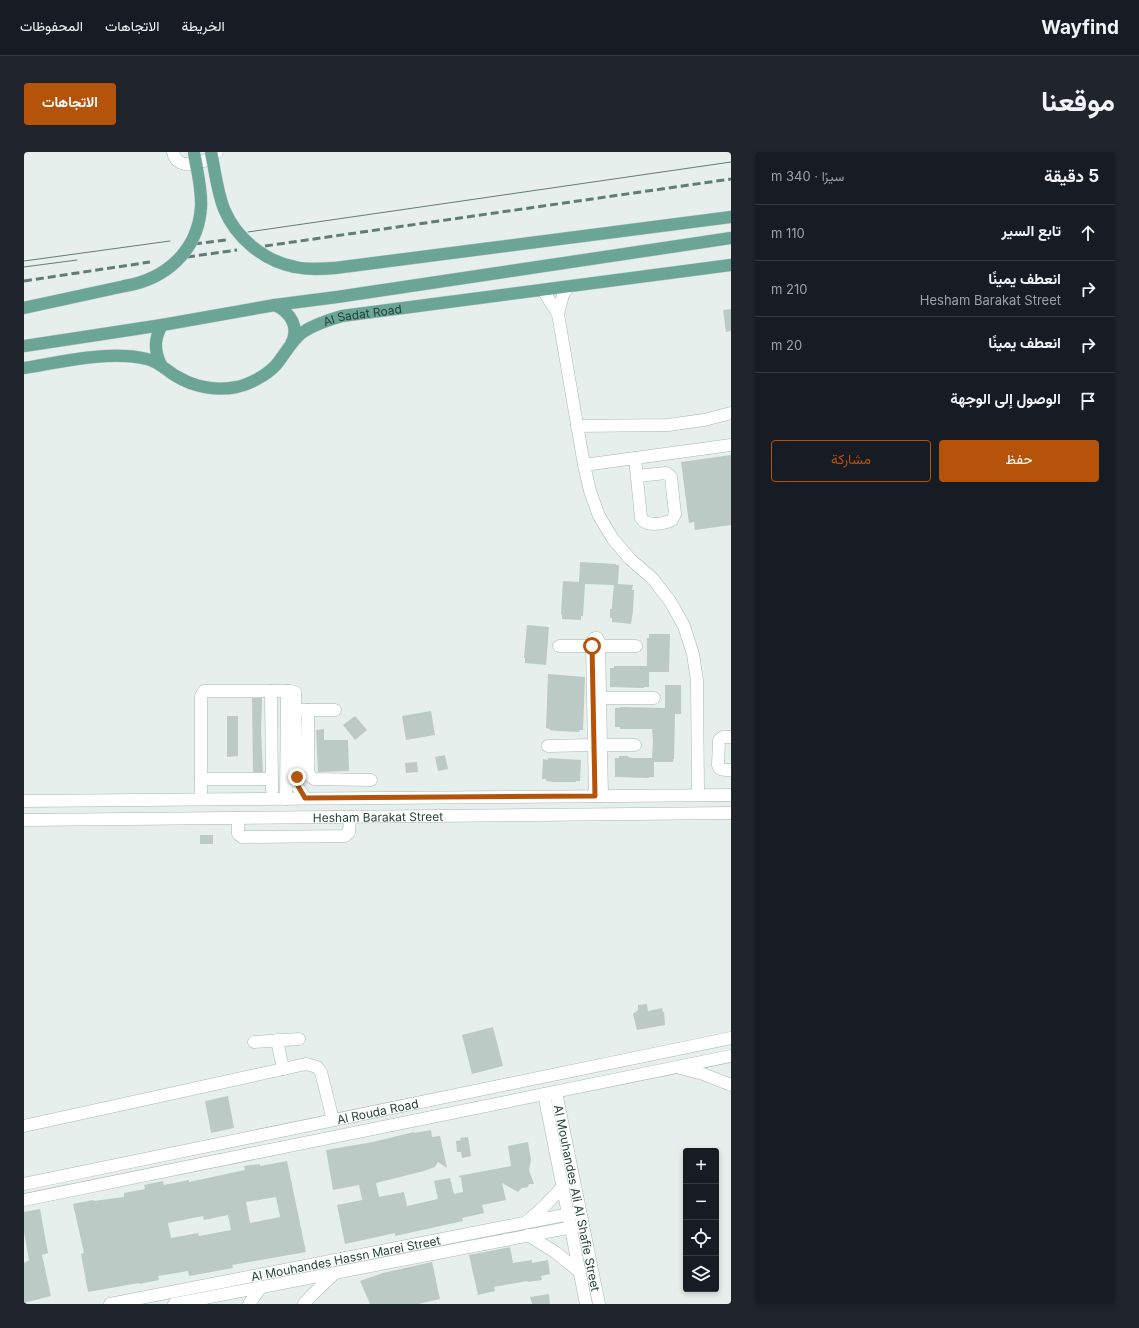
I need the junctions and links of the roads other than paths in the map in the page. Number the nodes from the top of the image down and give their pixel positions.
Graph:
1 (173, 152) edge
2 (194, 152) edge
3 (212, 152) edge
4 (217, 152) edge
5 (731, 217) edge
6 (731, 238) edge
7 (731, 265) edge
8 (568, 287) junction
9 (542, 290) junction
10 (337, 297) junction
11 (276, 305) junction
12 (24, 308) edge
13 (558, 314) junction
14 (342, 316) junction
15 (162, 324) junction
16 (24, 346) edge
17 (288, 348) junction
18 (161, 365) junction
19 (24, 368) edge
20 (731, 412) edge
21 (577, 426) junction
22 (731, 445) edge
23 (635, 458) junction
24 (584, 466) junction
25 (637, 476) junction
26 (558, 646) dead end
27 (596, 646) junction
28 (636, 646) dead end
29 (272, 691) junction
30 (287, 691) junction
31 (600, 698) junction
32 (654, 698) dead end
33 (302, 710) junction
34 (335, 710) dead end
35 (731, 737) edge
36 (598, 745) junction
37 (635, 745) dead end
38 (548, 746) dead end
39 (731, 770) edge
40 (201, 780) junction
41 (272, 785) junction
42 (698, 795) junction
43 (731, 795) edge
44 (598, 796) junction
45 (497, 797) junction
46 (285, 798) junction
47 (305, 798) junction
48 (364, 798) junction
49 (201, 799) junction
50 (256, 799) junction
51 (90, 800) junction
52 (24, 801) edge
53 (731, 813) edge
54 (498, 815) junction
55 (350, 817) junction
56 (238, 818) junction
57 (90, 819) junction
58 (24, 820) edge
59 (731, 1038) edge
60 (300, 1039) dead end
61 (278, 1040) junction
62 (254, 1042) dead end
63 (731, 1056) edge
64 (675, 1068) junction
65 (283, 1069) junction
66 (731, 1085) edge
67 (550, 1093) junction
68 (406, 1105) junction
69 (365, 1114) junction
70 (333, 1120) junction
71 (411, 1121) junction
72 (24, 1126) edge
73 (369, 1130) junction
74 (24, 1184) edge
75 (563, 1186) junction
76 (24, 1200) edge
77 (574, 1213) junction
78 (524, 1223) junction
79 (577, 1226) junction
80 (528, 1236) junction
81 (580, 1272) junction
82 (335, 1273) junction
83 (221, 1282) junction
84 (261, 1287) junction
85 (224, 1299) edge
86 (182, 1303) edge
87 (110, 1304) edge
88 (249, 1304) edge
89 (304, 1304) edge
90 (586, 1304) edge
91 (599, 1304) edge

1 - 4 street
2 - 12 main road, bridge
3 - 5 main road, bridge
6 - 10 main road, Al Sadat Road
7 - 8 main road, Al Sadat Road
8 - 9 main road, Al Sadat Road
8 - 13 street
9 - 13 street
9 - 14 main road, Al Sadat Road
10 - 11 main road, Al Sadat Road
10 - 14 main road
11 - 15 main road, Al Sadat Road
11 - 17 main road
13 - 21 street
14 - 17 main road, Al Sadat Road
15 - 16 main road, Al Sadat Road
15 - 18 main road
17 - 18 main road, Al Sadat Road
18 - 19 main road, Al Sadat Road
20 - 21 street
21 - 24 street
22 - 23 street
23 - 24 street
23 - 25 street
24 - 42 street
25 - 25 street
26 - 27 street
27 - 28 street
27 - 31 street
27 - 36 street
29 - 30 street
29 - 40 street
29 - 41 street
30 - 33 street
30 - 46 street
31 - 32 street
31 - 36 street
33 - 34 street
33 - 47 street
33 - 48 street
35 - 39 street
36 - 37 street
36 - 38 street
36 - 44 street
40 - 41 street
40 - 49 street
41 - 46 street
41 - 50 street
42 - 43 street, Hesham Barakat Street
42 - 44 street, Hesham Barakat Street
44 - 45 street, Hesham Barakat Street
45 - 48 street, Hesham Barakat Street
45 - 54 street
46 - 47 street, Hesham Barakat Street
46 - 50 street, Hesham Barakat Street
47 - 48 street, Hesham Barakat Street
49 - 50 street, Hesham Barakat Street
49 - 51 street, Hesham Barakat Street
51 - 52 street, Hesham Barakat Street
51 - 57 street
53 - 54 street, Hesham Barakat Street
54 - 55 street, Hesham Barakat Street
55 - 56 street, Hesham Barakat Street
55 - 56 street
56 - 57 street, Hesham Barakat Street
57 - 58 street, Hesham Barakat Street
59 - 68 street, Al Rouda Road
60 - 61 street
61 - 62 street
61 - 65 street
63 - 64 street, Al Rouda Road
64 - 66 street
64 - 67 street, Al Rouda Road
65 - 70 street
65 - 72 street
67 - 71 street, Al Rouda Road
67 - 75 street, Al Mouhandes Ali Al Shafie Street
67 - 77 street, Al Mouhandes Ali Al Shafie Street
68 - 69 street, Al Rouda Road
68 - 71 street
69 - 70 street, Al Rouda Road
69 - 73 street
70 - 74 street, Al Rouda Road
71 - 73 street, Al Rouda Road
73 - 76 street, Al Rouda Road
75 - 77 street, Al Mouhandes Ali Al Shafie Street
75 - 78 street
77 - 78 street, Al Mouhandes Hassn Marei Street
77 - 79 street, Al Mouhandes Ali Al Shafie Street
78 - 83 street, Al Mouhandes Hassn Marei Street
79 - 80 street, Al Mouhandes Hassn Marei Street
79 - 81 street, Al Mouhandes Ali Al Shafie Street
79 - 91 street, Al Mouhandes Ali Al Shafie Street
80 - 81 street
80 - 82 street, Al Mouhandes Hassn Marei Street
81 - 90 street, Al Mouhandes Ali Al Shafie Street
82 - 84 street, Al Mouhandes Hassn Marei Street
82 - 89 street
83 - 85 street
83 - 87 street, Al Mouhandes Hassn Marei Street
84 - 85 street, Al Mouhandes Hassn Marei Street
84 - 88 street
85 - 86 street, Al Mouhandes Hassn Marei Street

